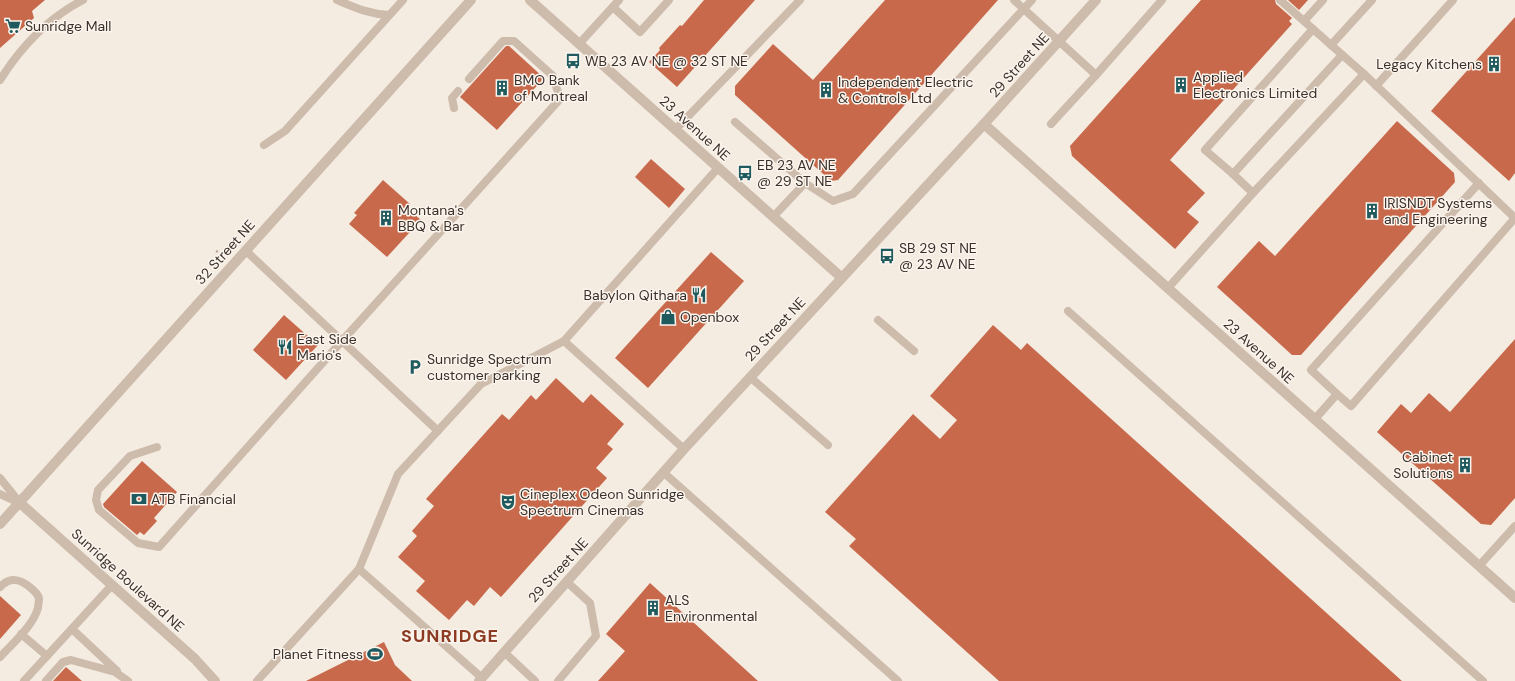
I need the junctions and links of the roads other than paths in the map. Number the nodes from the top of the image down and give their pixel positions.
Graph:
1 (83, 0) edge
2 (338, 0) edge
3 (403, 0) edge
4 (471, 0) edge
5 (530, 0) edge
6 (619, 0) edge
7 (670, 0) edge
8 (800, 0) edge
9 (1014, 0) edge
10 (1032, 0) edge
11 (1096, 0) edge
12 (1162, 0) edge
13 (1280, 0) edge
14 (1323, 0) edge
15 (1372, 0) edge
16 (1453, 0) edge
17 (613, 7) junction
18 (1024, 9) junction
19 (389, 15) junction
20 (1304, 21) junction
21 (1313, 29) junction
22 (1059, 41) junction
23 (579, 44) junction
24 (1331, 45) junction
25 (1342, 55) junction
26 (1364, 74) junction
27 (1096, 75) junction
28 (469, 79) dead end
29 (0, 80) edge
30 (1376, 86) junction
31 (458, 91) dead end
32 (454, 108) dead end
33 (735, 122) dead end
34 (984, 124) junction
35 (1051, 124) dead end
36 (675, 130) junction
37 (264, 145) dead end
38 (718, 168) junction
39 (1233, 174) junction
40 (805, 183) junction
41 (1479, 183) junction
42 (1253, 193) junction
43 (774, 217) junction
44 (1515, 218) edge
45 (245, 250) junction
46 (842, 278) junction
47 (1168, 288) junction
48 (1068, 312) dead end
49 (878, 320) dead end
50 (342, 341) junction
51 (564, 341) junction
52 (914, 351) dead end
53 (750, 377) junction
54 (1337, 394) junction
55 (1315, 419) junction
56 (438, 431) junction
57 (828, 446) dead end
58 (157, 447) dead end
59 (684, 449) junction
60 (663, 472) junction
61 (0, 478) edge
62 (0, 494) edge
63 (20, 503) junction
64 (0, 524) edge
65 (1515, 526) edge
66 (1479, 566) junction
67 (359, 569) junction
68 (567, 582) junction
69 (112, 585) junction
70 (0, 587) edge
71 (1515, 598) edge
72 (72, 629) junction
73 (21, 634) junction
74 (504, 652) junction
75 (47, 656) junction
76 (0, 657) edge
77 (480, 679) edge
78 (24, 681) edge
79 (46, 681) edge
80 (128, 681) edge
81 (215, 681) edge
82 (257, 681) edge
83 (535, 681) edge
84 (558, 681) edge
85 (898, 681) edge
86 (1484, 681) edge

1 - 29 lane
2 - 19 lane
3 - 19 lane
4 - 45 street, 32 Street NE
5 - 23 street, 23 Avenue NE
6 - 17 lane
7 - 17 lane
8 - 36 lane
9 - 18 lane
10 - 18 lane
11 - 22 street, 29 Street NE
12 - 27 lane
13 - 20 lane
14 - 20 lane
15 - 24 lane
16 - 30 lane
17 - 23 lane
18 - 22 lane
18 - 40 lane
19 - 37 lane
20 - 21 lane
21 - 24 lane
21 - 39 lane
22 - 27 lane
22 - 34 street, 29 Street NE
23 - 36 street, 23 Avenue NE
24 - 25 lane
25 - 26 lane
25 - 39 lane
26 - 30 lane
26 - 42 lane
27 - 35 lane
28 - 50 lane
30 - 41 lane
31 - 32 lane
33 - 40 lane
34 - 46 street, 29 Street NE
34 - 47 street, 23 Avenue NE
36 - 38 street, 23 Avenue NE
38 - 43 street, 23 Avenue NE
38 - 51 lane
39 - 42 lane
40 - 43 lane
41 - 44 lane
41 - 54 lane
42 - 47 lane
43 - 46 street, 23 Avenue NE
44 - 54 lane
45 - 50 lane
45 - 63 street, 32 Street NE
46 - 53 street, 29 Street NE
47 - 55 street, 23 Avenue NE
48 - 86 lane
49 - 52 lane
50 - 56 lane
50 - 58 lane
51 - 56 lane
51 - 59 lane
53 - 57 lane
53 - 59 street, 29 Street NE
54 - 55 lane
55 - 66 street, 23 Avenue NE
56 - 67 lane
59 - 60 street, 29 Street NE
60 - 68 street, 29 Street NE
60 - 85 lane
61 - 63 lane
62 - 63 lane
63 - 64 street, 32 Street NE
63 - 69 street, Sunridge Boulevard NE
65 - 66 lane
66 - 71 street, 23 Avenue NE
67 - 77 lane
67 - 82 lane
68 - 74 street, 29 Street NE
68 - 84 lane
69 - 72 lane
69 - 81 street, Sunridge Boulevard NE
70 - 73 lane
72 - 75 lane
72 - 80 lane
73 - 75 lane
73 - 76 lane
74 - 77 street, 29 Street NE
74 - 83 lane
75 - 78 lane
79 - 80 lane

